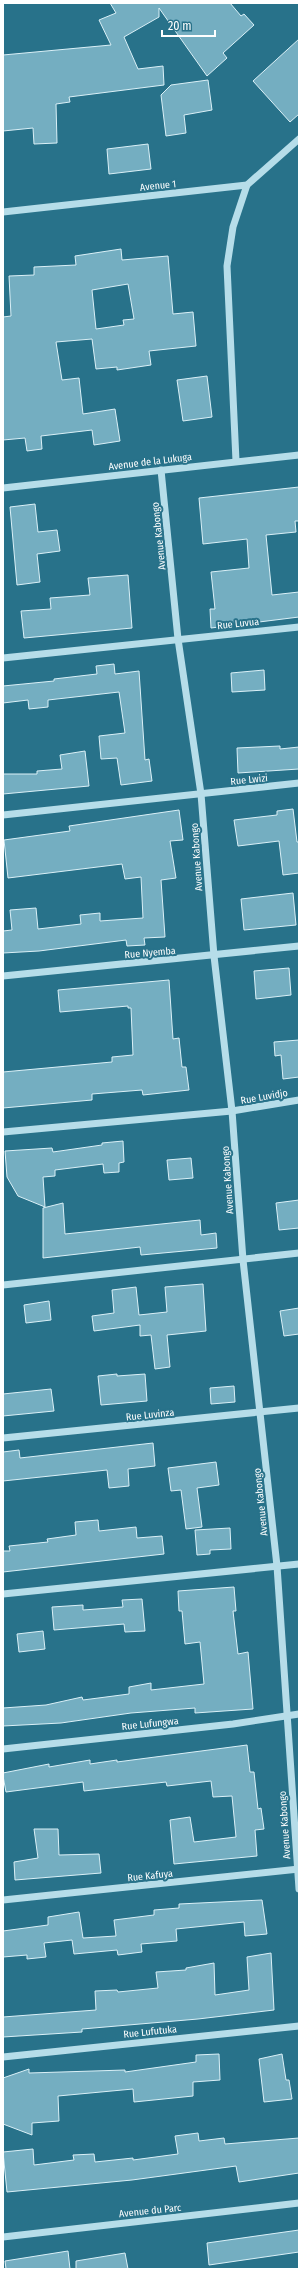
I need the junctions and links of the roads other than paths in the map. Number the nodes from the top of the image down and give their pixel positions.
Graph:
1 (299, 139) edge
2 (247, 185) junction
3 (3, 212) edge
4 (299, 455) edge
5 (236, 461) junction
6 (161, 470) junction
7 (3, 488) edge
8 (299, 627) edge
9 (178, 639) junction
10 (3, 658) edge
11 (299, 783) edge
12 (201, 794) junction
13 (3, 815) edge
14 (299, 946) edge
15 (214, 956) junction
16 (3, 976) edge
17 (299, 1100) edge
18 (232, 1111) junction
19 (3, 1132) edge
20 (299, 1253) edge
21 (243, 1260) junction
22 (3, 1285) edge
23 (299, 1408) edge
24 (260, 1413) junction
25 (3, 1438) edge
26 (299, 1564) edge
27 (277, 1566) junction
28 (3, 1594) edge
29 (299, 1714) edge
30 (286, 1716) junction
31 (3, 1749) edge
32 (298, 1869) edge
33 (299, 1889) edge
34 (3, 1900) edge
35 (299, 2026) edge
36 (3, 2057) edge
37 (299, 2203) edge
38 (3, 2236) edge

1 - 2 street
2 - 3 street, Avenue 1
2 - 5 street
4 - 5 street, Avenue de la Lukuga
5 - 6 street, Avenue de la Lukuga
6 - 7 street, Avenue de la Lukuga
6 - 9 street, Avenue Kabongo
8 - 9 street, Rue Luvua
9 - 10 street, Rue Luvua
9 - 12 street, Avenue Kabongo
11 - 12 street, Rue Lwizi
12 - 13 street, Rue Lwizi
12 - 15 street, Avenue Kabongo
14 - 15 street, Rue Nyemba
15 - 16 street, Rue Nyemba
15 - 18 street, Avenue Kabongo
17 - 18 street, Rue Luvidjo
18 - 19 street, Rue Luvidjo
18 - 21 street, Avenue Kabongo
20 - 21 street
21 - 22 street
21 - 24 street, Avenue Kabongo
23 - 24 street, Rue Luvinza
24 - 25 street, Rue Luvinza
24 - 27 street, Avenue Kabongo
26 - 27 street
27 - 28 street
27 - 30 street, Avenue Kabongo
29 - 30 street, Rue Lufungwa
30 - 31 street, Rue Lufungwa
30 - 32 street, Avenue Kabongo
32 - 33 street, Avenue Kabongo
32 - 34 street, Rue Kafuya
35 - 36 street, Rue Lufutuka
37 - 38 street, Avenue du Parc

